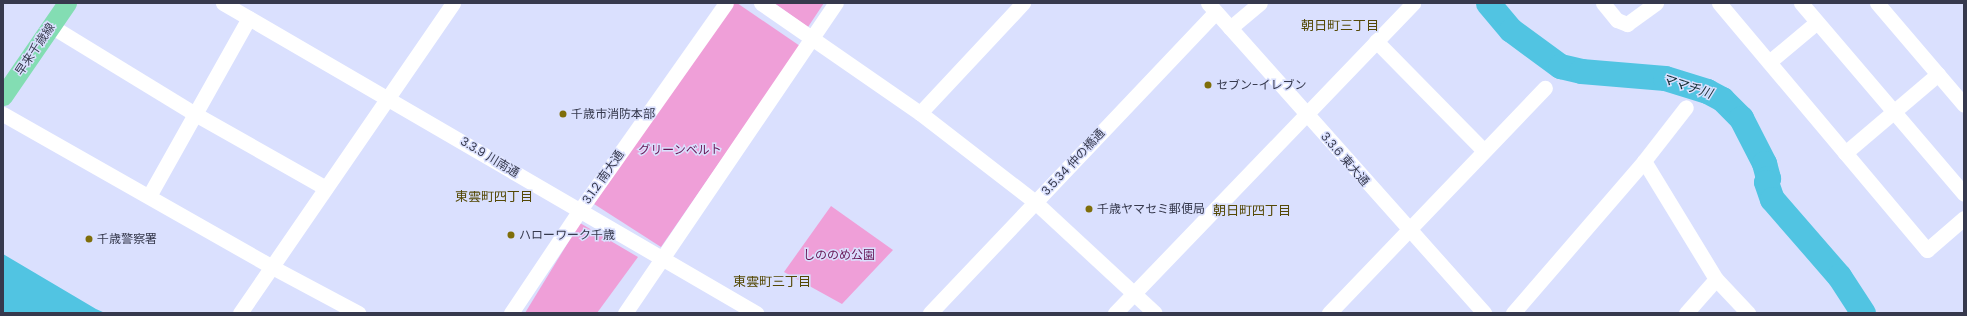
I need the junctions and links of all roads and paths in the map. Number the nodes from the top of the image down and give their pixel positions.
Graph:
1 (67, 3) edge
2 (223, 3) edge
3 (453, 3) edge
4 (726, 3) edge
5 (761, 3) edge
6 (836, 3) edge
7 (1023, 3) edge
8 (1260, 3) edge
9 (1413, 3) edge
10 (1603, 3) edge
11 (1656, 3) edge
12 (1719, 3) edge
13 (1801, 3) edge
14 (1877, 3) edge
15 (1212, 8) edge
16 (249, 18) junction
17 (1817, 22) junction
18 (51, 26) junction
19 (1230, 28) junction
20 (812, 37) junction
21 (1376, 41) junction
22 (1769, 62) junction
23 (1938, 74) junction
24 (1545, 88) dead end
25 (3, 96) edge
26 (389, 98) junction
27 (1964, 105) edge
28 (1686, 107) dead end
29 (1894, 111) junction
30 (3, 114) edge
31 (195, 114) junction
32 (920, 114) junction
33 (1306, 114) junction
34 (1484, 151) junction
35 (1845, 153) junction
36 (1644, 161) junction
37 (326, 188) junction
38 (1964, 194) edge
39 (149, 196) junction
40 (1035, 202) junction
41 (580, 210) junction
42 (1964, 218) edge
43 (1408, 230) junction
44 (661, 258) junction
45 (272, 267) junction
46 (1716, 279) junction
47 (1134, 293) junction
48 (240, 313) edge
49 (358, 313) edge
50 (511, 313) edge
51 (625, 313) edge
52 (756, 313) edge
53 (930, 313) edge
54 (1115, 313) edge
55 (1155, 313) edge
56 (1329, 313) edge
57 (1484, 313) edge
58 (1513, 313) edge
59 (1686, 313) edge
60 (1748, 313) edge

1 - 18 main road, 早来千歳線
2 - 16 street, 3.3.9 川南通
3 - 26 street
4 - 41 street, 3.1.2 南大通
5 - 20 street
6 - 20 street
7 - 32 street
8 - 19 street
9 - 21 street
10 - 11 street
12 - 22 street
13 - 17 street
14 - 23 street
15 - 19 street, 3.3.6 東大通
15 - 40 street, 3.5.34 仲の橋通
16 - 26 street, 3.3.9 川南通
16 - 31 street
17 - 22 street
17 - 29 street
18 - 25 main road, 早来千歳線
18 - 31 street
19 - 33 street, 3.3.6 東大通
20 - 32 street
20 - 44 street
21 - 33 street
21 - 34 street
22 - 35 street
23 - 27 street
23 - 29 street
24 - 34 street
26 - 37 street
26 - 41 street, 3.3.9 川南通
28 - 36 street
29 - 35 street
29 - 38 street
30 - 39 street
31 - 37 street
31 - 39 street
32 - 40 street
33 - 43 street, 3.3.6 東大通
33 - 47 street
34 - 43 street
35 - 42 street
36 - 46 street
36 - 58 street
37 - 45 street
39 - 45 street
40 - 47 street
40 - 53 street, 3.5.34 仲の橋通
41 - 44 street, 3.3.9 川南通
41 - 50 street, 3.1.2 南大通
43 - 56 street
43 - 57 street, 3.3.6 東大通
44 - 51 street
44 - 52 street, 3.3.9 川南通
45 - 48 street
45 - 49 street
46 - 59 street
46 - 60 street
47 - 54 street
47 - 55 street

